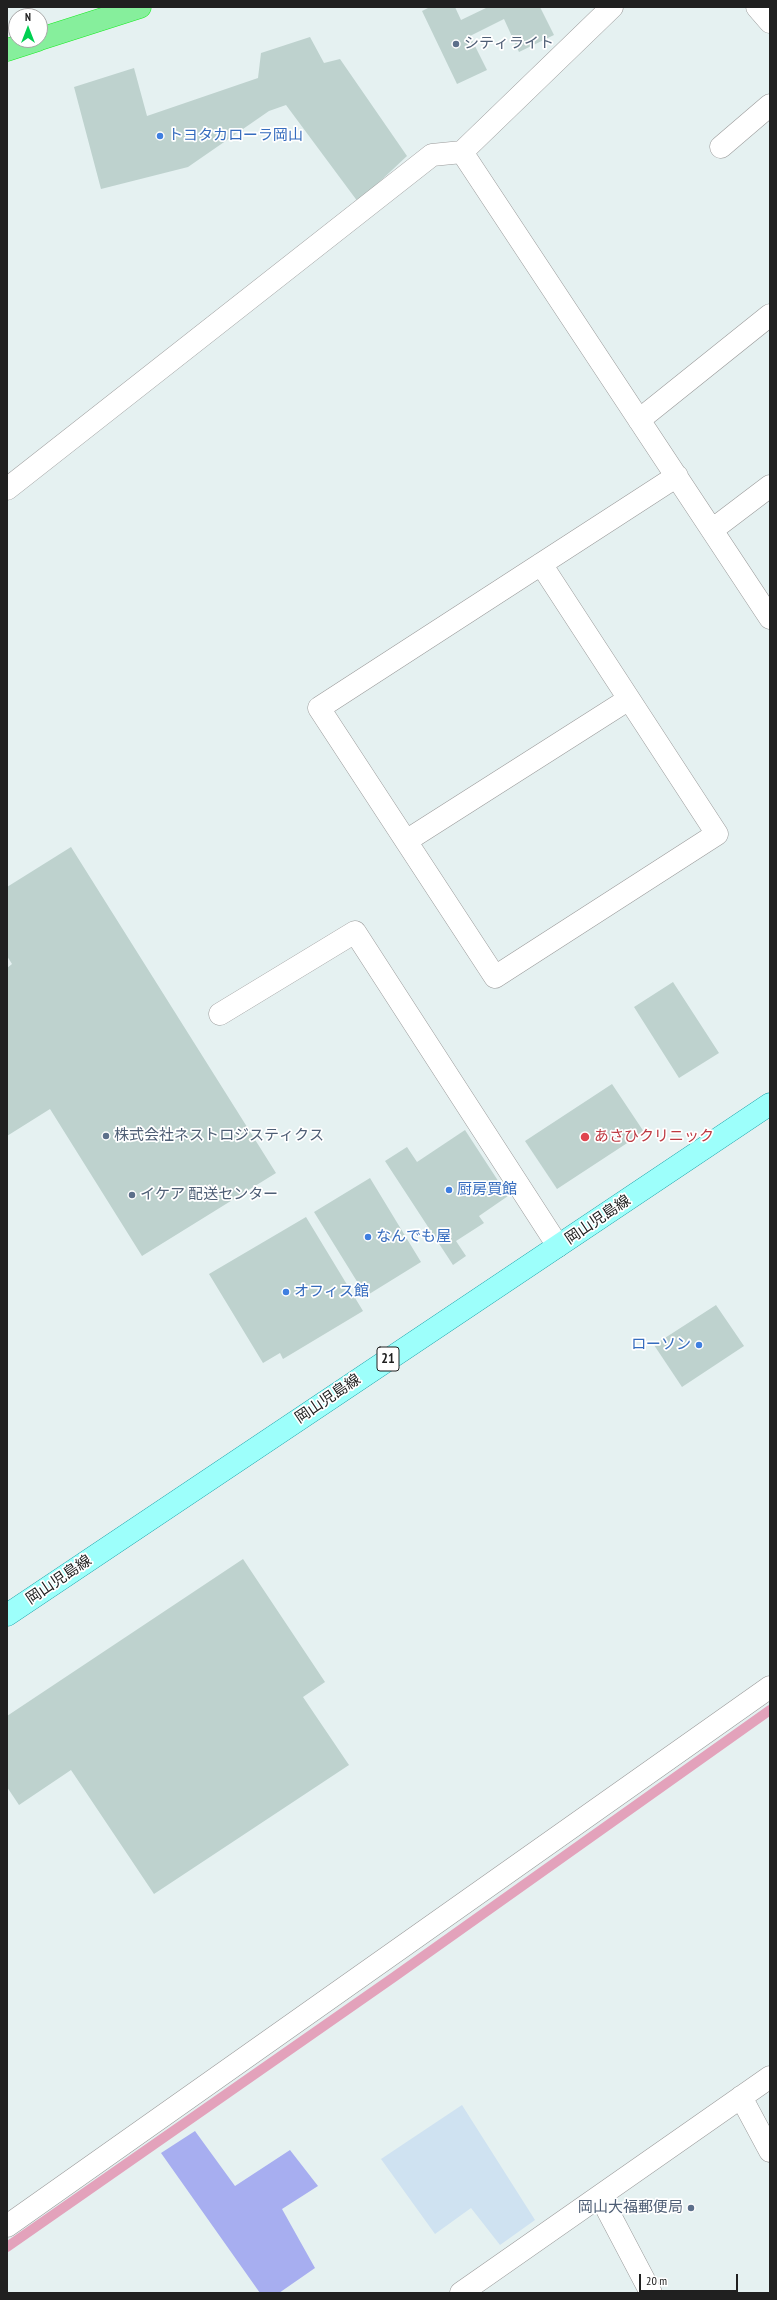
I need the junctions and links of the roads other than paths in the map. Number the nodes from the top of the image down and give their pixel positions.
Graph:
1 (140, 7) edge
2 (612, 7) edge
3 (757, 7) edge
4 (770, 22) edge
5 (48, 37) edge
6 (770, 106) edge
7 (721, 147) dead end
8 (462, 152) junction
9 (770, 315) edge
10 (640, 420) junction
11 (677, 476) junction
12 (770, 486) edge
13 (7, 489) edge
14 (712, 530) junction
15 (541, 564) junction
16 (770, 618) edge
17 (629, 699) junction
18 (406, 841) junction
19 (220, 1014) dead end
20 (770, 1104) edge
21 (558, 1246) junction
22 (7, 1615) edge
23 (770, 1687) edge
24 (770, 2077) edge
25 (741, 2097) junction
26 (770, 2151) edge
27 (600, 2196) junction
28 (7, 2226) edge
29 (461, 2293) edge
30 (651, 2293) edge

1 - 5 highway
2 - 8 street
3 - 4 street
6 - 7 street
8 - 10 street
8 - 13 street
9 - 10 street
10 - 11 street
11 - 14 street
11 - 15 street
12 - 14 street
14 - 16 street
15 - 17 street
15 - 18 street
17 - 18 street
17 - 18 street
19 - 21 street
20 - 21 main road, 岡山児島線 / 21
21 - 22 main road, 岡山児島線 / 21
23 - 28 street
24 - 25 street
25 - 26 street
25 - 27 street
27 - 29 street
27 - 30 street

